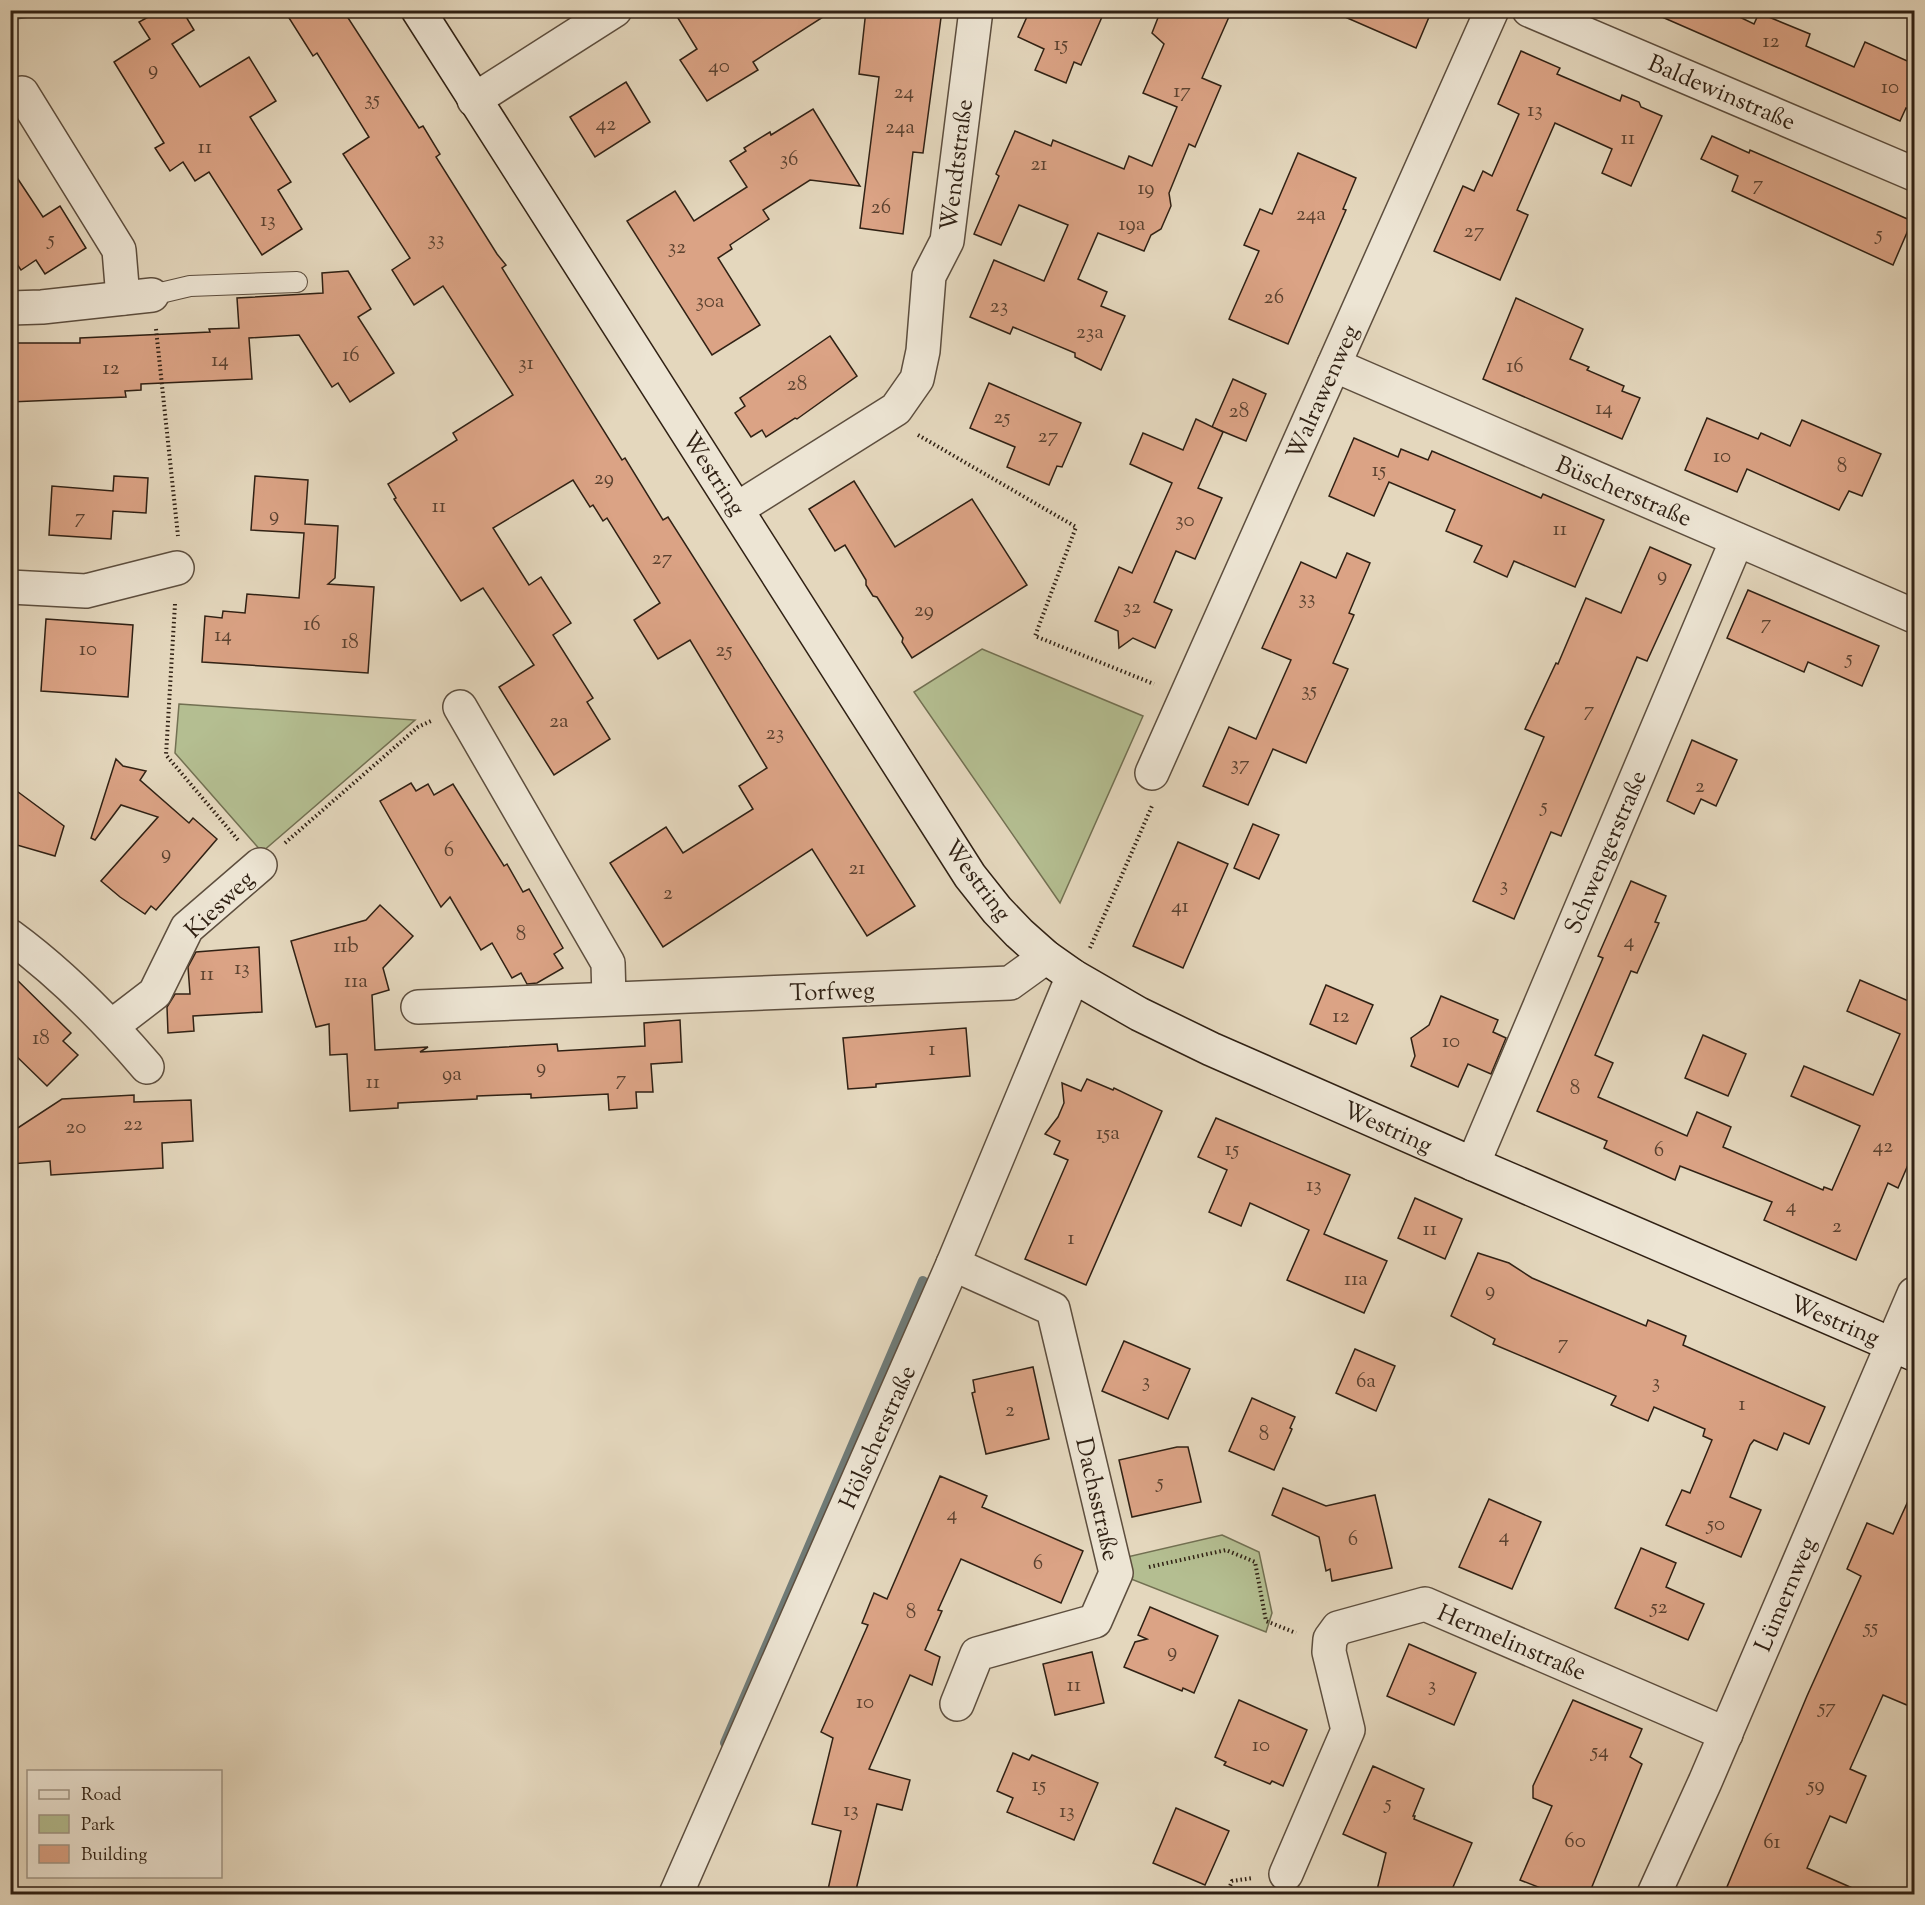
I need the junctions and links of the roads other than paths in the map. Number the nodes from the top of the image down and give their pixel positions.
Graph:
1 (418, 10) edge
2 (615, 10) edge
3 (976, 10) edge
4 (1492, 10) edge
5 (1529, 10) edge
6 (22, 93) dead end
7 (474, 99) junction
8 (1914, 174) edge
9 (297, 282) dead end
10 (138, 297) junction
11 (10, 308) edge
12 (1334, 365) junction
13 (737, 509) junction
14 (1737, 540) junction
15 (177, 568) road end
16 (10, 587) edge
17 (1914, 616) edge
18 (460, 707) road end
19 (1152, 773) road end
20 (260, 865) road end
21 (12, 939) edge
22 (1046, 957) junction
23 (1073, 976) junction
24 (609, 998) junction
25 (418, 1007) dead end
26 (112, 1026) junction
27 (147, 1067) dead end
28 (1473, 1164) junction
29 (953, 1264) junction
30 (1914, 1294) edge
31 (1903, 1349) edge
32 (957, 1704) dead end
33 (1726, 1734) junction
34 (1286, 1874) dead end
35 (676, 1894) edge
36 (1654, 1894) edge

1 - 7 street, Westring
2 - 7 street
3 - 13 street, Wendtstraße
4 - 12 street, Walrawenweg
5 - 8 street, Baldewinstraße
6 - 10 street
7 - 13 street, Westring
9 - 10 lane
10 - 11 street
12 - 14 street, Büscherstraße
12 - 19 street, Walrawenweg
13 - 22 street, Westring
14 - 17 street, Büscherstraße
14 - 28 street, Schwengerstraße
15 - 16 street
18 - 24 street
20 - 26 street, Kiesweg
21 - 26 street
22 - 23 street, Westring
22 - 24 street, Torfweg
23 - 28 street, Westring
23 - 29 street, Hölscherstraße
24 - 25 street, Torfweg
26 - 27 street
28 - 31 street, Westring
29 - 32 street, Dachsstraße
29 - 35 street, Hölscherstraße
30 - 31 street, Lümernweg
31 - 33 street, Lümernweg
33 - 34 street, Hermelinstraße
33 - 36 street, Lümernweg

